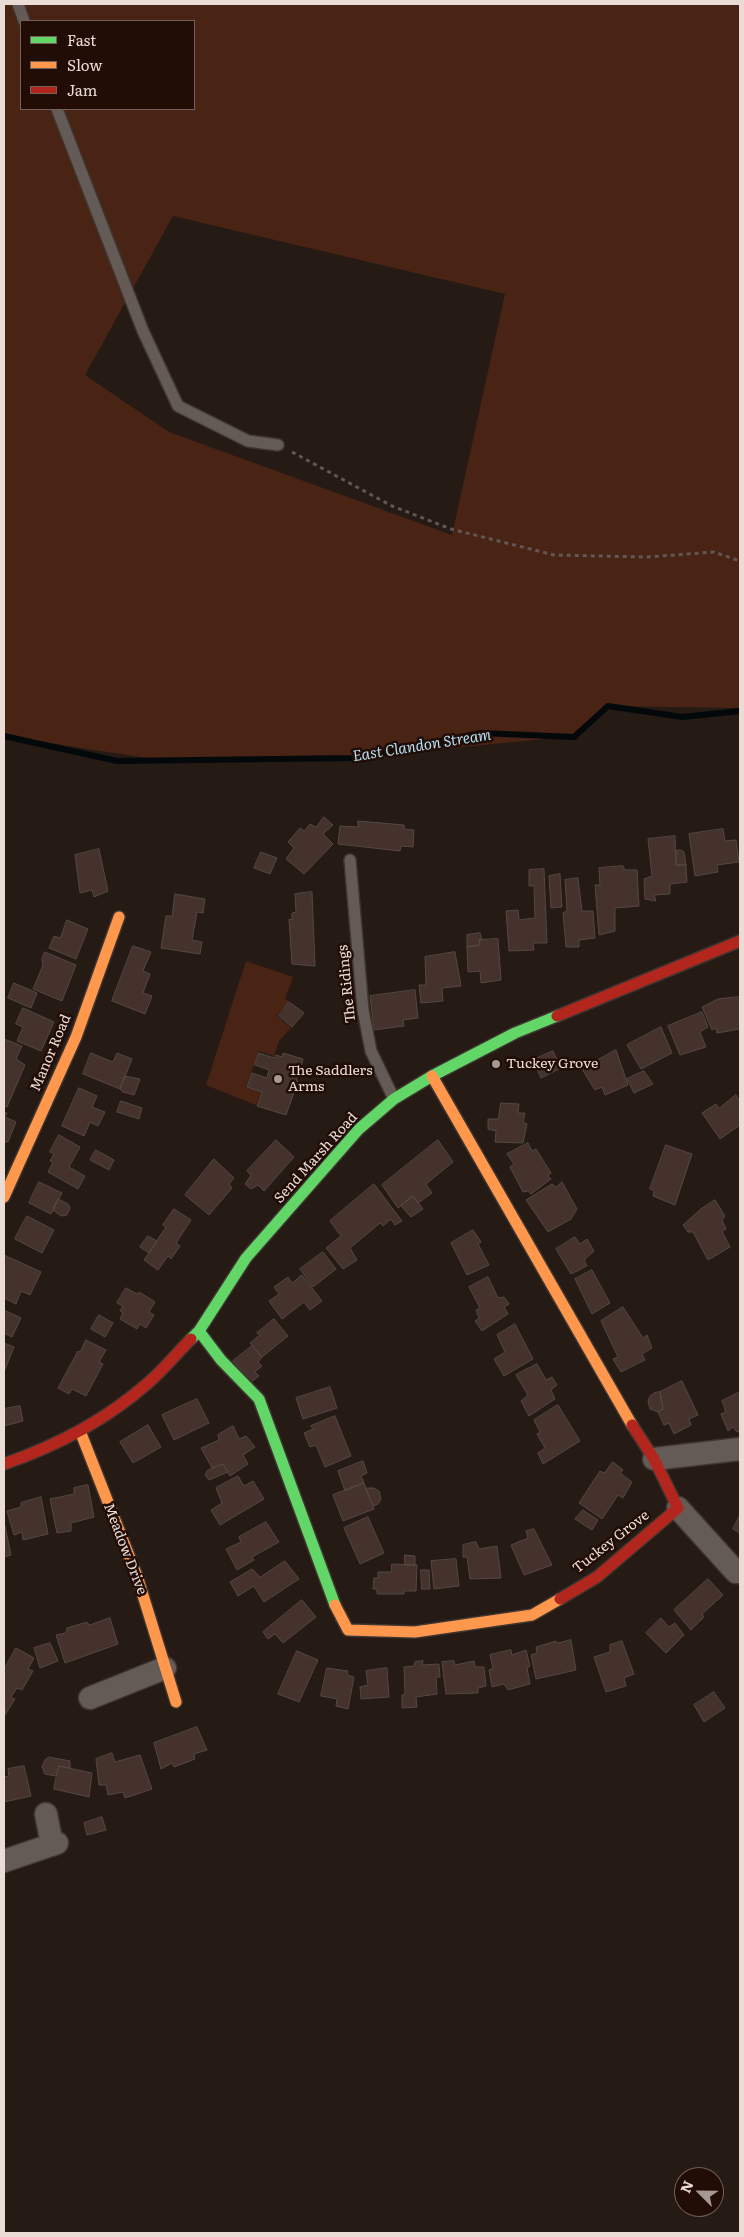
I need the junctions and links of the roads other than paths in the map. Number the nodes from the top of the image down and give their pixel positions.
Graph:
1 (18, 4) edge
2 (24, 20) edge
3 (57, 110) edge
4 (278, 445) road end
5 (350, 860) dead end
6 (119, 918) dead end
7 (740, 942) edge
8 (432, 1076) junction
9 (394, 1099) junction
10 (4, 1197) edge
11 (199, 1331) junction
12 (80, 1431) junction
13 (740, 1449) edge
14 (654, 1459) junction
15 (4, 1464) edge
16 (678, 1508) junction
17 (740, 1572) edge
18 (165, 1668) junction
19 (90, 1698) dead end
20 (176, 1702) dead end
21 (46, 1814) dead end
22 (4, 1861) edge

1 - 2 lane
3 - 4 lane
5 - 9 lane, The Ridings
6 - 10 street, Manor Road
7 - 8 street, Send Marsh Road
8 - 9 street, Send Marsh Road
8 - 14 street
9 - 11 street, Send Marsh Road
11 - 12 street, Send Marsh Road
11 - 16 street, Tuckey Grove
12 - 15 street, Send Marsh Road
12 - 18 street, Meadow Drive
13 - 14 street
14 - 16 street
16 - 17 street
18 - 19 street
18 - 20 street, Meadow Drive
21 - 22 street

